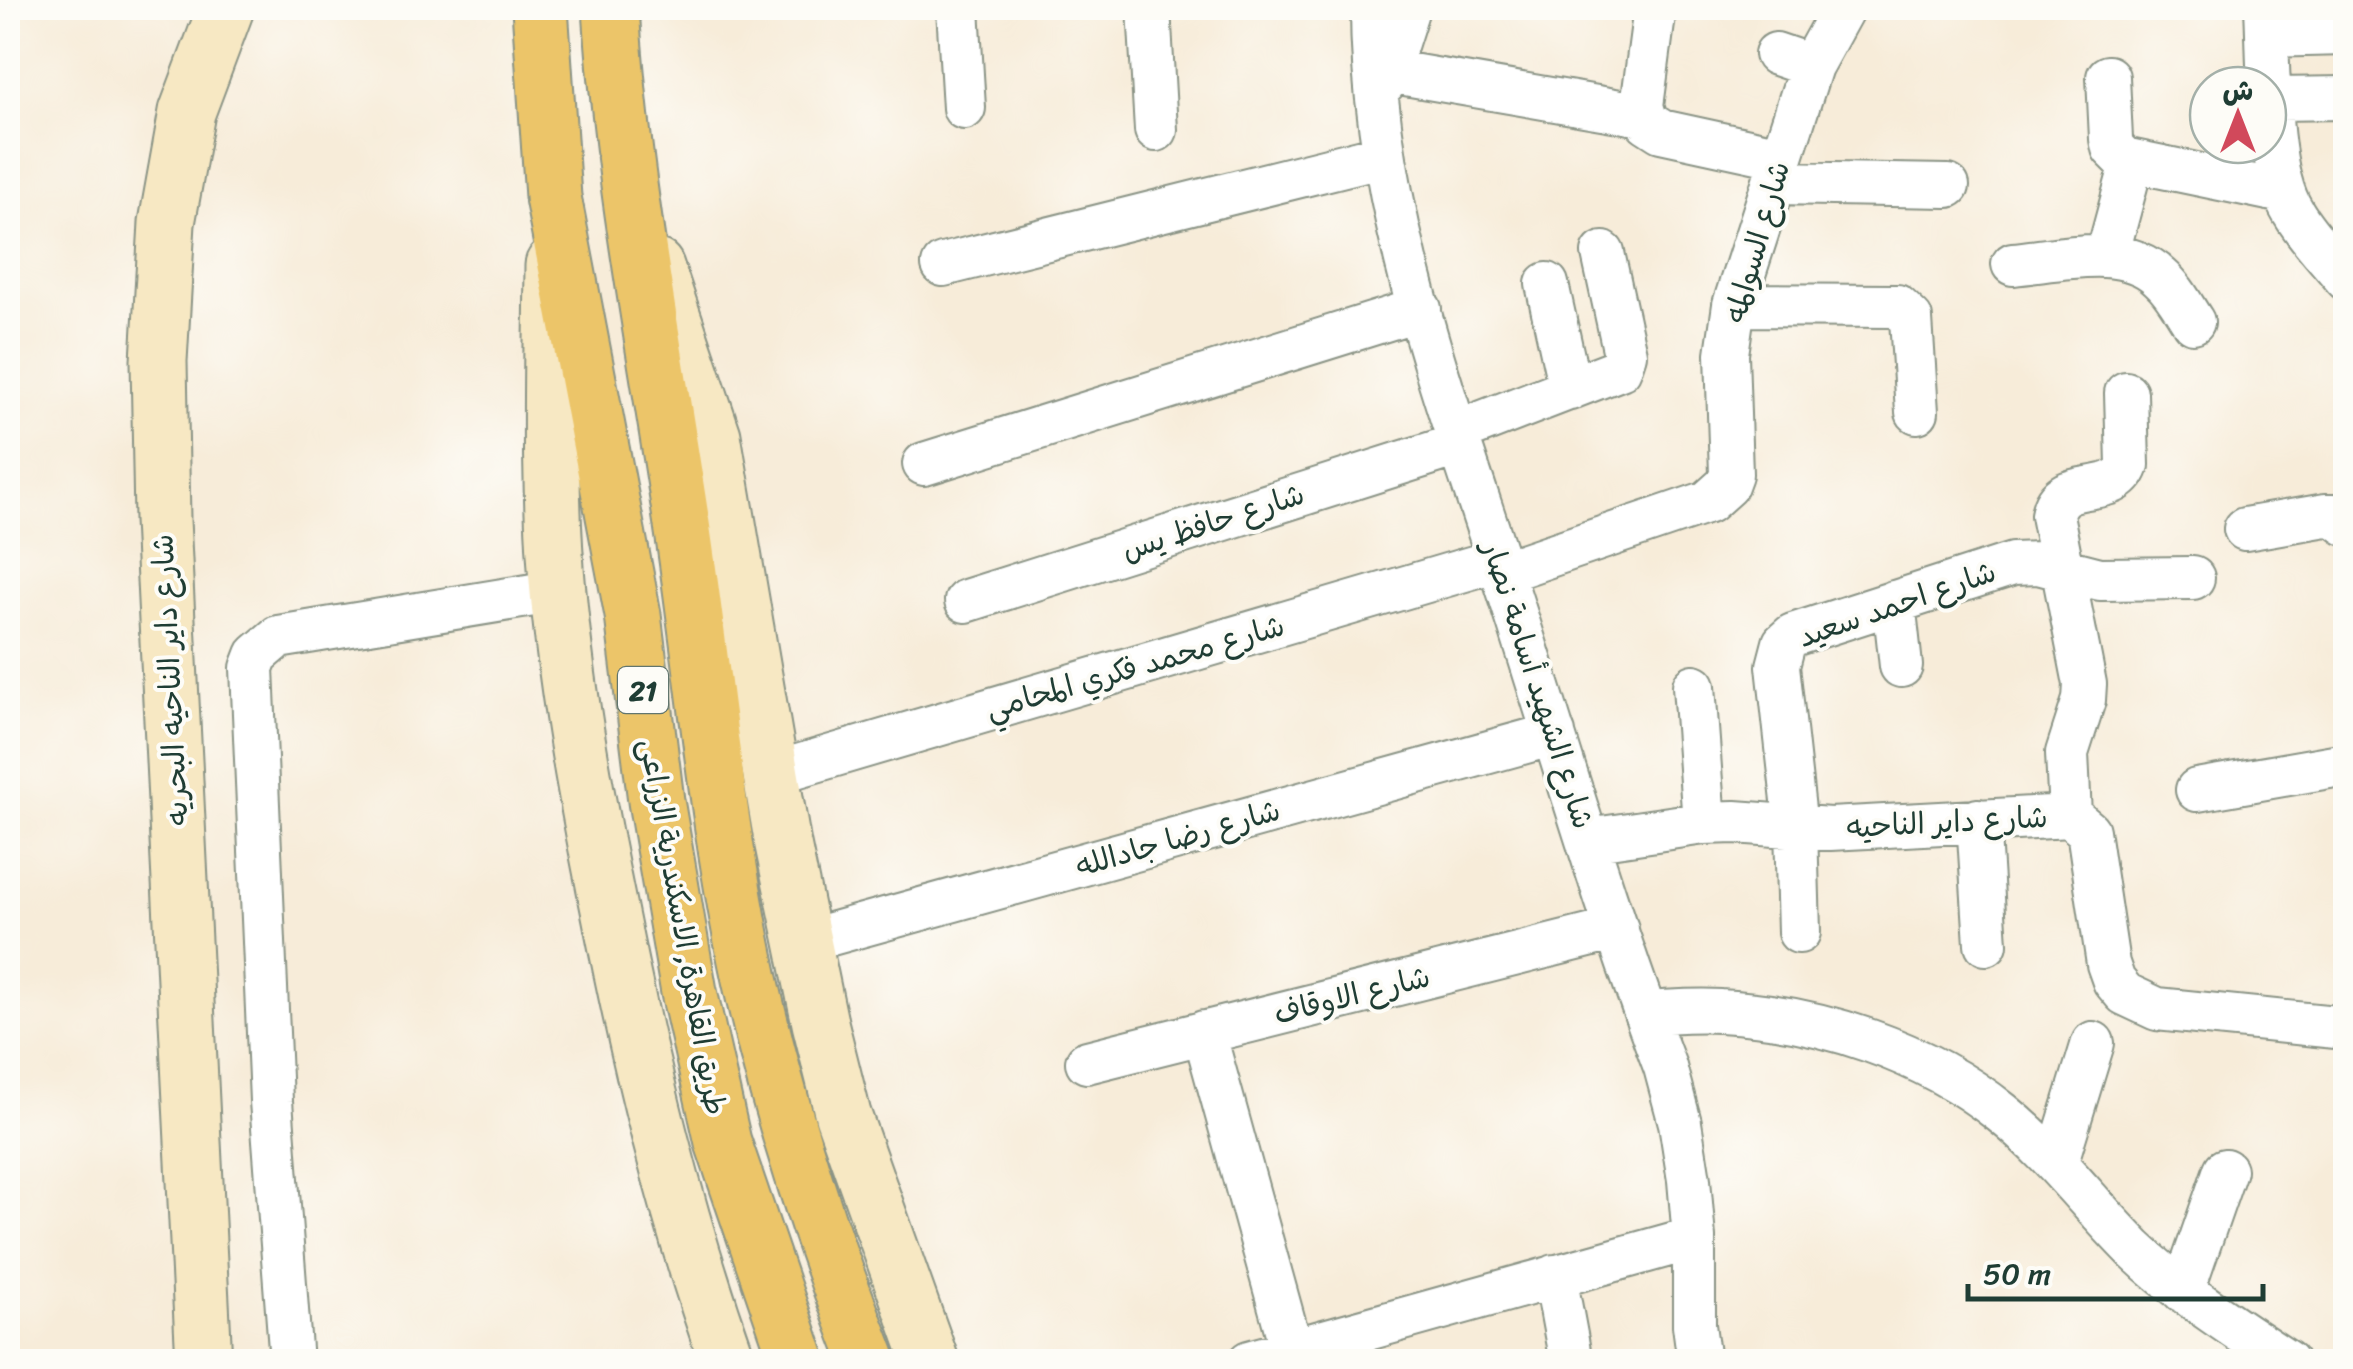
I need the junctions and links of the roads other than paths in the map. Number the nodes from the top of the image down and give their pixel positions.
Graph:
1 (226, 8) edge
2 (540, 8) edge
3 (611, 8) edge
4 (958, 8) edge
5 (1149, 8) edge
6 (1372, 8) edge
7 (1408, 8) edge
8 (1655, 8) edge
9 (1843, 8) edge
10 (2267, 22) edge
11 (2346, 34) edge
12 (2270, 65) edge
13 (2108, 77) dead end
14 (1382, 87) junction
15 (2346, 98) edge
16 (2288, 99) edge
17 (964, 108) dead end
18 (1644, 115) junction
19 (1156, 130) dead end
20 (1384, 156) junction
21 (2132, 162) junction
22 (2276, 165) edge
23 (1778, 170) junction
24 (1948, 186) dead end
25 (630, 187) junction
26 (2283, 192) junction
27 (553, 197) junction
28 (1603, 252) dead end
29 (2107, 256) junction
30 (2014, 264) dead end
31 (943, 265) dead end
32 (2346, 279) edge
33 (1547, 284) dead end
34 (1734, 305) junction
35 (1420, 309) junction
36 (2193, 322) dead end
37 (1570, 390) junction
38 (2126, 393) dead end
39 (1917, 412) dead end
40 (1459, 438) junction
41 (924, 464) dead end
42 (2346, 524) edge
43 (2245, 529) dead end
44 (1500, 566) junction
45 (2063, 568) junction
46 (2193, 578) dead end
47 (558, 591) junction
48 (966, 601) dead end
49 (1894, 602) junction
50 (1902, 666) dead end
51 (1694, 686) dead end
52 (1554, 734) junction
53 (2346, 764) edge
54 (772, 774) junction
55 (2197, 790) dead end
56 (2070, 816) junction
57 (1978, 820) junction
58 (1704, 823) junction
59 (1796, 828) junction
60 (1588, 840) junction
61 (1617, 928) junction
62 (1799, 932) dead end
63 (802, 942) junction
64 (1986, 944) dead end
65 (1644, 1013) junction
66 (2346, 1028) edge
67 (1204, 1032) junction
68 (2093, 1043) dead end
69 (1087, 1062) dead end
70 (2057, 1161) junction
71 (2225, 1170) dead end
72 (1694, 1238) junction
73 (1554, 1276) junction
74 (2182, 1291) junction
75 (1293, 1356) edge
76 (204, 1362) edge
77 (291, 1362) edge
78 (728, 1362) edge
79 (798, 1362) edge
80 (869, 1362) edge
81 (931, 1362) edge
82 (1249, 1362) edge
83 (1571, 1362) edge
84 (1699, 1362) edge
85 (2287, 1362) edge

1 - 76 street, شارع داير الناحيه البحريه
2 - 27 highway, طريق القاهرة, الاسكندرية الزراعى / 21
3 - 25 highway, طريق القاهرة, الاسكندرية الزراعى / 21
4 - 17 street
5 - 19 street
6 - 14 street, شارع الشهيد أسامة نصار
7 - 14 street
8 - 18 street
9 - 23 street, شارع السوالمه
10 - 11 street
10 - 12 street
13 - 21 street
14 - 18 street
14 - 20 street, شارع الشهيد أسامة نصار
15 - 16 street
18 - 23 street
20 - 31 street
20 - 35 street, شارع الشهيد أسامة نصار
21 - 26 street
21 - 29 street
22 - 26 street
23 - 24 street
23 - 34 street, شارع السوالمه
25 - 54 street
25 - 80 highway, طريق القاهرة, الاسكندرية الزراعى / 21
26 - 32 street
27 - 47 street
27 - 79 highway, طريق القاهرة, الاسكندرية الزراعى / 21
28 - 37 street, شارع حافظ يس
29 - 30 street
29 - 36 street
33 - 37 street
34 - 39 street
34 - 44 street, شارع السوالمه
35 - 40 street, شارع الشهيد أسامة نصار
35 - 41 street
37 - 40 street, شارع حافظ يس
38 - 45 street
40 - 44 street, شارع الشهيد أسامة نصار
40 - 48 street, شارع حافظ يس
42 - 43 street
44 - 52 street, شارع الشهيد أسامة نصار
44 - 54 street, شارع محمد فكري المحامي
45 - 46 street, شارع احمد سعيد
45 - 49 street, شارع احمد سعيد
45 - 56 street
47 - 77 street
47 - 78 street
49 - 50 street
49 - 59 street, شارع احمد سعيد
51 - 58 street
52 - 60 street, شارع الشهيد أسامة نصار
52 - 63 street, شارع رضا جادالله
53 - 55 street
54 - 63 street
56 - 57 street, شارع داير الناحيه
56 - 66 street, شارع داير الناحيه
57 - 59 street, شارع داير الناحيه
57 - 64 street
58 - 59 street, شارع داير الناحيه
58 - 60 street, شارع داير الناحيه
59 - 62 street
60 - 61 street, شارع الشهيد أسامة نصار
61 - 65 street, شارع الشهيد أسامة نصار
61 - 67 street, شارع الاوقاف
63 - 81 street
65 - 70 street
65 - 72 street, شارع الشهيد أسامة نصار
67 - 69 street, شارع الاوقاف
67 - 75 street
68 - 70 street
70 - 74 street
71 - 74 street
72 - 73 street
72 - 84 street, شارع الشهيد أسامة نصار
73 - 75 street
73 - 83 street
74 - 85 street
75 - 82 street

